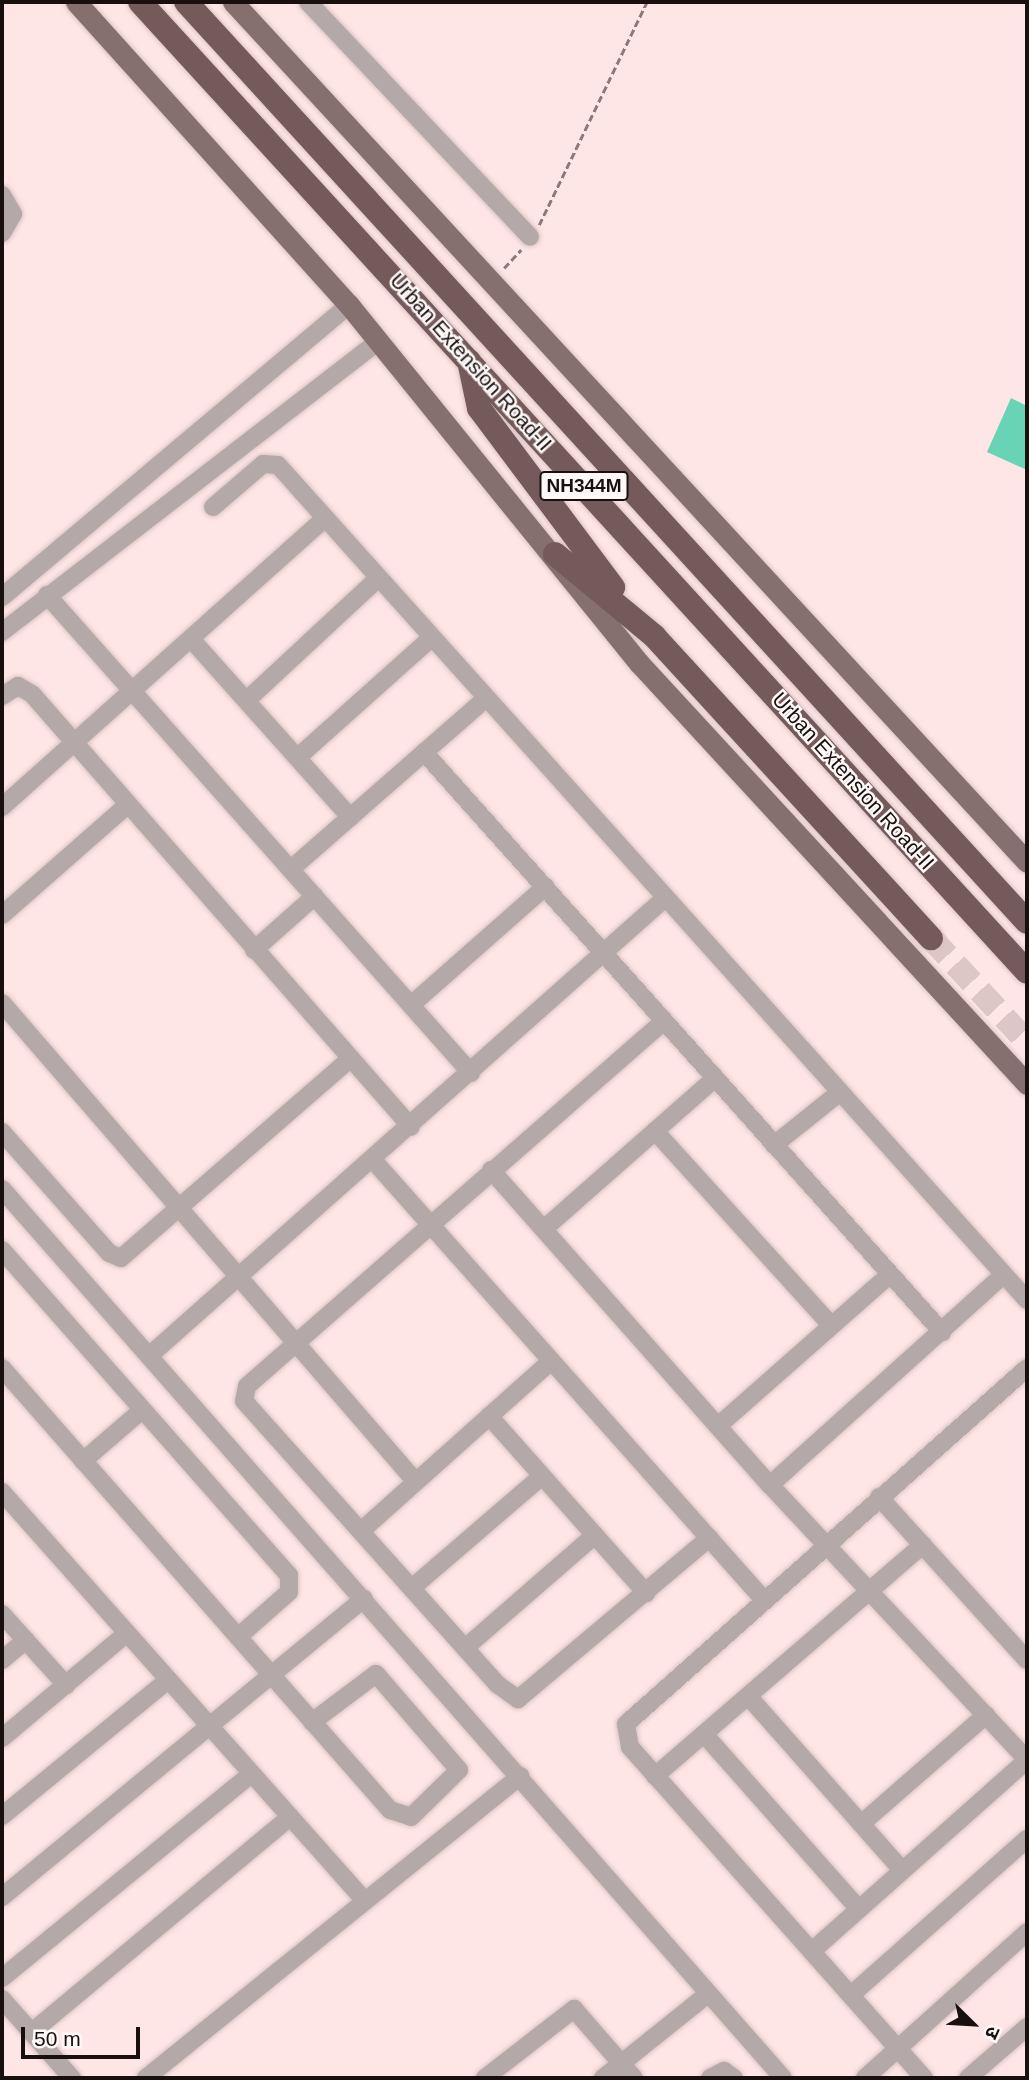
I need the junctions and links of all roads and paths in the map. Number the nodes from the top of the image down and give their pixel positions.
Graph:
1 (76, 2) edge
2 (140, 2) edge
3 (186, 2) edge
4 (233, 2) edge
5 (308, 2) edge
6 (647, 2) edge
7 (2, 195) edge
8 (2, 233) edge
9 (530, 237) junction
10 (490, 284) junction
11 (349, 305) junction
12 (378, 341) junction
13 (469, 360) junction
14 (214, 507) dead end
15 (324, 519) junction
16 (555, 554) junction
17 (376, 580) junction
18 (47, 595) junction
19 (2, 597) edge
20 (2, 632) edge
21 (654, 636) junction
22 (191, 639) junction
23 (429, 640) junction
24 (133, 691) junction
25 (2, 696) edge
26 (484, 699) junction
27 (247, 700) junction
28 (73, 744) junction
29 (424, 752) junction
30 (298, 757) junction
31 (126, 806) junction
32 (2, 807) edge
33 (350, 817) junction
34 (1027, 862) edge
35 (290, 869) junction
36 (545, 887) junction
37 (315, 896) junction
38 (665, 898) junction
39 (2, 915) edge
40 (1027, 922) edge
41 (932, 938) tunnel mouth
42 (254, 950) junction
43 (604, 954) junction
44 (1027, 972) edge
45 (2, 1003) edge
46 (411, 1005) junction
47 (664, 1021) junction
48 (350, 1059) junction
49 (471, 1073) junction
50 (715, 1078) junction
51 (1027, 1084) edge
52 (839, 1093) junction
53 (411, 1127) junction
54 (655, 1131) junction
55 (2, 1132) edge
56 (775, 1145) junction
57 (373, 1160) junction
58 (491, 1170) junction
59 (2, 1189) edge
60 (181, 1209) junction
61 (430, 1224) junction
62 (545, 1228) junction
63 (2, 1250) edge
64 (889, 1275) junction
65 (1003, 1275) junction
66 (240, 1277) junction
67 (1027, 1300) edge
68 (831, 1325) junction
69 (942, 1332) junction
70 (296, 1343) junction
71 (149, 1356) junction
72 (551, 1361) junction
73 (2, 1368) edge
74 (1027, 1368) edge
75 (142, 1410) junction
76 (489, 1416) junction
77 (718, 1426) junction
78 (83, 1461) junction
79 (542, 1476) junction
80 (415, 1481) junction
81 (770, 1485) junction
82 (2, 1492) edge
83 (879, 1497) junction
84 (361, 1531) junction
85 (595, 1535) junction
86 (709, 1538) junction
87 (827, 1543) junction
88 (923, 1545) junction
89 (412, 1587) junction
90 (870, 1590) junction
91 (646, 1593) junction
92 (364, 1599) junction
93 (763, 1599) junction
94 (2, 1614) edge
95 (127, 1633) junction
96 (238, 1637) junction
97 (26, 1640) junction
98 (465, 1648) junction
99 (2, 1660) edge
100 (1027, 1660) edge
101 (271, 1675) junction
102 (168, 1679) junction
103 (66, 1685) junction
104 (748, 1696) junction
105 (986, 1715) junction
106 (312, 1721) junction
107 (209, 1726) junction
108 (704, 1734) junction
109 (2, 1738) edge
110 (1027, 1760) edge
111 (251, 1774) junction
112 (520, 1776) junction
113 (655, 1776) junction
114 (2, 1816) edge
115 (290, 1817) junction
116 (861, 1824) junction
117 (1027, 1839) edge
118 (902, 1870) junction
119 (2, 1897) edge
120 (365, 1901) junction
121 (859, 1909) junction
122 (1027, 1932) edge
123 (812, 1951) junction
124 (2, 1978) edge
125 (708, 1994) junction
126 (851, 1994) junction
127 (2, 1999) edge
128 (1027, 2027) edge
129 (32, 2032) junction
130 (899, 2048) junction
131 (621, 2064) junction
132 (72, 2078) edge
133 (146, 2078) edge
134 (485, 2078) edge
135 (603, 2078) edge
136 (634, 2078) edge
137 (710, 2078) edge
138 (734, 2078) edge
139 (783, 2078) edge
140 (865, 2078) edge
141 (924, 2078) edge
142 (968, 2078) edge

1 - 11 main road
2 - 13 highway, Urban Extension Road-II / NH344M
3 - 40 highway, Urban Extension Road-II / NH344M
4 - 10 main road
5 - 9 street
6 - 9 path
7 - 8 street
9 - 10 path
10 - 34 main road
11 - 12 main road
11 - 19 street
12 - 16 main road
12 - 18 street
13 - 21 highway
13 - 44 highway, Urban Extension Road-II / NH344M
14 - 15 street
15 - 17 street
15 - 22 street
16 - 21 highway
16 - 51 main road
17 - 23 street
17 - 27 street
18 - 20 street
18 - 24 street
21 - 41 highway
22 - 24 street
22 - 27 street
23 - 26 street
23 - 30 street
24 - 28 street
24 - 35 street
25 - 28 street
26 - 29 street
26 - 38 street
27 - 30 street
28 - 31 street
28 - 32 street
29 - 33 street
29 - 36 street
30 - 33 street
31 - 39 street
31 - 42 street
33 - 35 street
35 - 37 street
36 - 43 street
36 - 46 street
37 - 42 street
37 - 46 street
38 - 43 street
38 - 52 street
42 - 48 street
43 - 47 street
43 - 49 street
45 - 60 street
46 - 49 street
47 - 50 street
47 - 58 street
48 - 53 street
48 - 60 street
49 - 53 street
50 - 54 street
50 - 56 street
52 - 56 street
52 - 65 street
53 - 57 street
54 - 62 street
54 - 68 street
55 - 60 street
56 - 64 street
57 - 61 street
57 - 66 street
58 - 61 street
58 - 62 street
59 - 71 street
60 - 66 street
61 - 70 street
61 - 72 street
62 - 77 street
63 - 75 street
64 - 68 street
64 - 69 street
65 - 67 street
65 - 69 street
66 - 70 street
66 - 71 street
68 - 77 street
69 - 81 street
70 - 80 street
70 - 84 street
71 - 92 street
72 - 76 street
72 - 86 street
73 - 78 street
74 - 83 street
75 - 78 street
75 - 96 street
76 - 79 street
76 - 80 street
77 - 81 street
78 - 96 street
79 - 85 street
79 - 89 street
80 - 84 street
81 - 87 street
82 - 95 street
83 - 87 street
83 - 88 street
84 - 89 street
85 - 91 street
85 - 98 street
86 - 91 street
86 - 93 street
87 - 90 street
87 - 93 street
88 - 90 street
88 - 100 street
89 - 98 street
90 - 104 street
90 - 105 street
91 - 98 street
92 - 101 street
92 - 112 street
93 - 113 street
94 - 97 street
95 - 102 street
95 - 103 street
96 - 101 street
97 - 99 street
97 - 103 street
101 - 106 street
101 - 107 street
102 - 107 street
102 - 114 street
103 - 109 street
104 - 108 street
104 - 116 street
105 - 110 street
105 - 116 street
106 - 106 street
107 - 111 street
107 - 119 street
108 - 113 street
108 - 121 street
110 - 118 street
111 - 115 street
111 - 124 street
112 - 120 street
112 - 125 street
113 - 123 street
115 - 120 street
115 - 129 street
116 - 118 street
117 - 126 street
118 - 121 street
120 - 133 street
121 - 123 street
122 - 130 street
123 - 126 street
125 - 131 street
125 - 139 street
126 - 130 street
127 - 129 street
128 - 142 street
129 - 132 street
130 - 140 street
130 - 141 street
131 - 134 street
131 - 135 street
131 - 136 street
137 - 138 street

